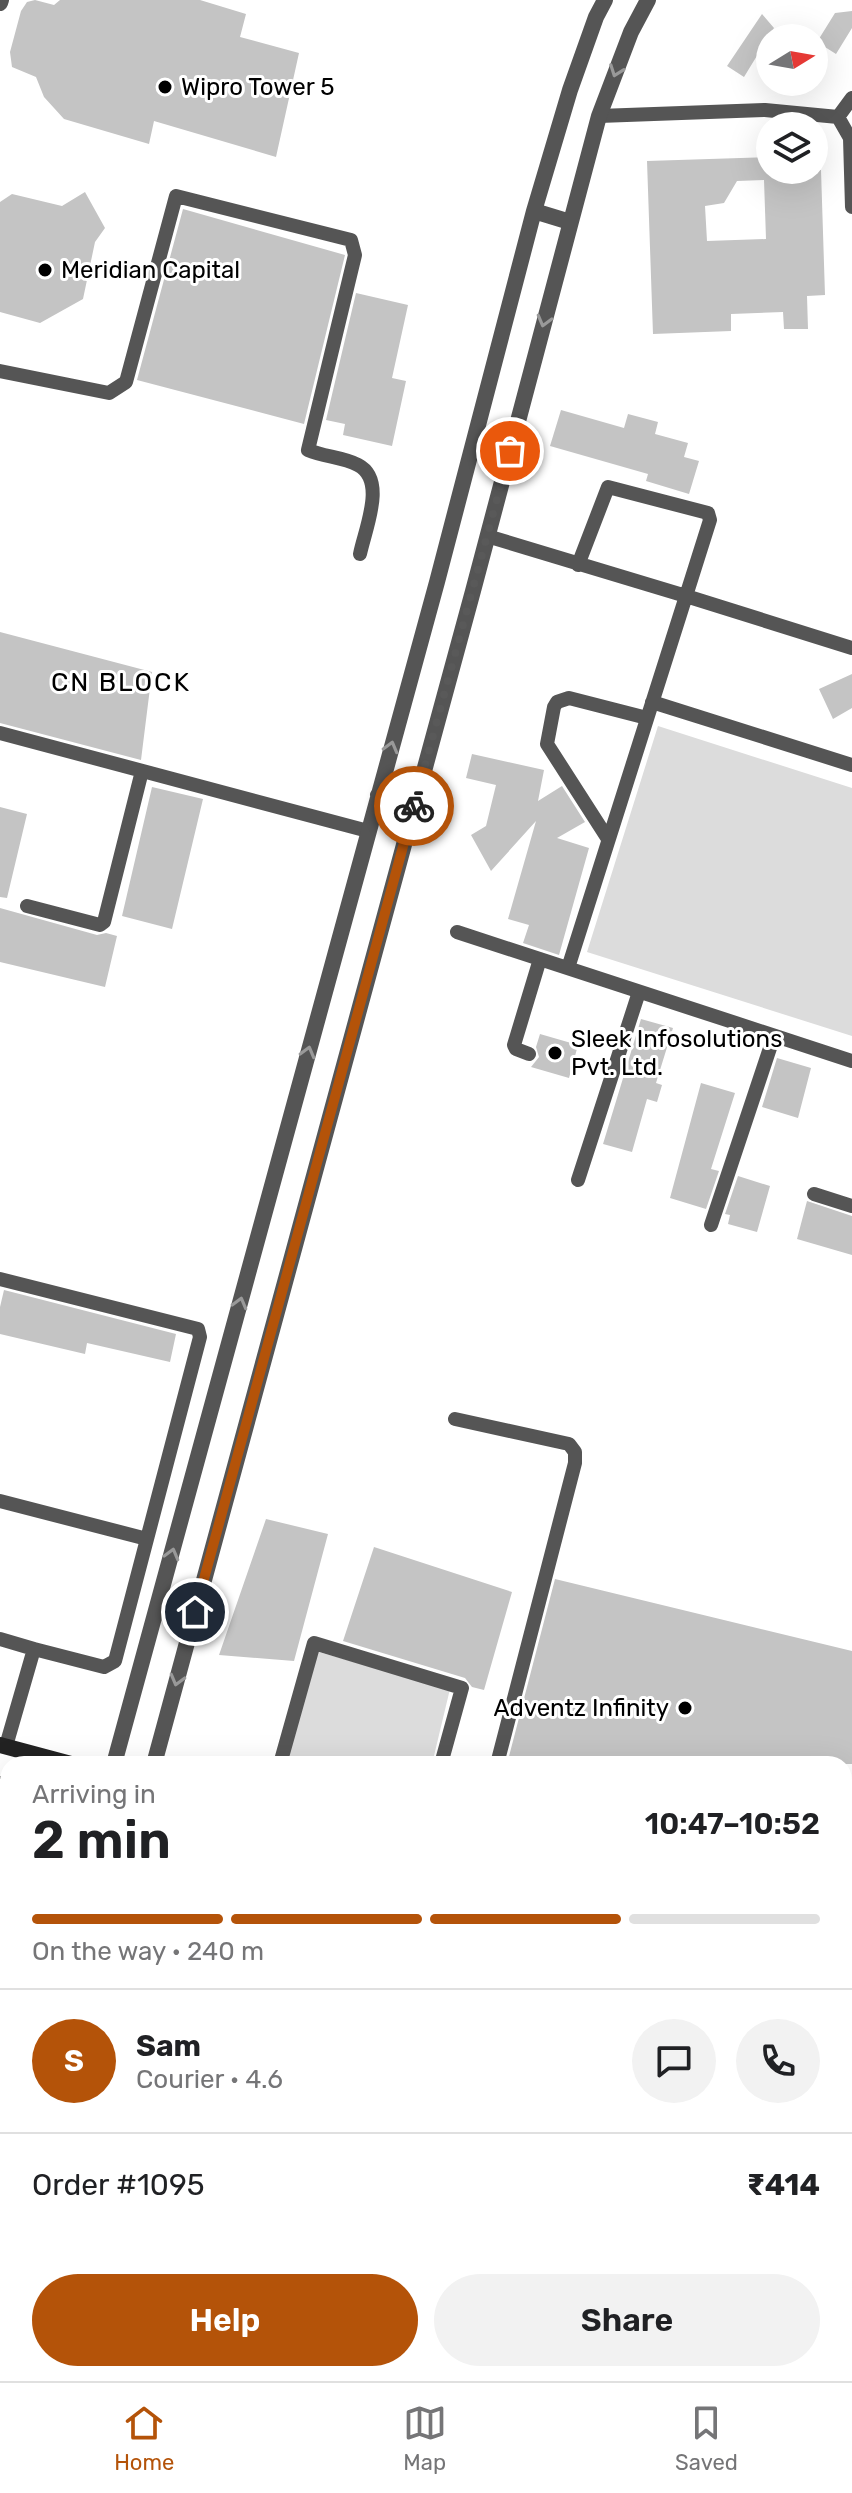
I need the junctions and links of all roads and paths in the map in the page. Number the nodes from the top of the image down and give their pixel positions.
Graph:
1 (605, 0) edge
2 (648, 0) edge
3 (852, 98) edge
4 (599, 116) junction
5 (838, 117) junction
6 (852, 207) edge
7 (534, 211) junction
8 (570, 222) junction
9 (0, 371) edge
10 (487, 536) junction
11 (360, 554) dead end
12 (578, 565) junction
13 (686, 596) junction
14 (852, 648) edge
15 (652, 702) junction
16 (647, 718) junction
17 (0, 733) edge
18 (852, 765) edge
19 (142, 771) junction
20 (378, 795) junction
21 (415, 804) junction
22 (368, 831) junction
23 (608, 839) junction
24 (27, 906) dead end
25 (457, 932) dead end
26 (540, 959) junction
27 (568, 968) junction
28 (639, 992) junction
29 (774, 1036) junction
30 (529, 1054) dead end
31 (852, 1061) edge
32 (578, 1180) dead end
33 (814, 1194) dead end
34 (852, 1206) edge
35 (711, 1225) dead end
36 (0, 1279) edge
37 (455, 1419) dead end
38 (0, 1501) edge
39 (147, 1539) junction
40 (0, 1639) edge
41 (34, 1649) junction
42 (3, 1746) edge
43 (41, 1756) edge
44 (116, 1756) edge
45 (156, 1756) edge
46 (282, 1756) edge
47 (443, 1756) edge
48 (499, 1756) edge

1 - 7 street
2 -> 4 street
3 - 5 lane
4 - 5 lane
4 - 8 street
5 - 6 lane
7 - 8 street
20 -> 7 street
8 -> 10 street
9 - 11 lane
10 - 12 lane
10 - 21 street
12 - 13 lane
12 - 13 lane
13 - 14 lane
13 - 15 lane
15 - 16 lane
15 - 18 lane
16 - 23 lane
16 - 23 lane
17 - 19 lane
19 - 22 lane
19 - 24 lane
20 - 21 street
20 - 22 street
21 -> 45 street
44 -> 22 street
23 - 27 lane
25 - 26 lane
26 - 27 lane
26 - 30 lane
27 - 28 lane
28 - 29 lane
28 - 32 lane
29 - 31 lane
29 - 35 lane
33 - 34 lane
36 - 39 lane
37 - 48 lane
38 - 39 lane
39 - 41 lane
40 - 41 lane
41 - 42 lane
42 - 43 main road
46 - 47 lane

